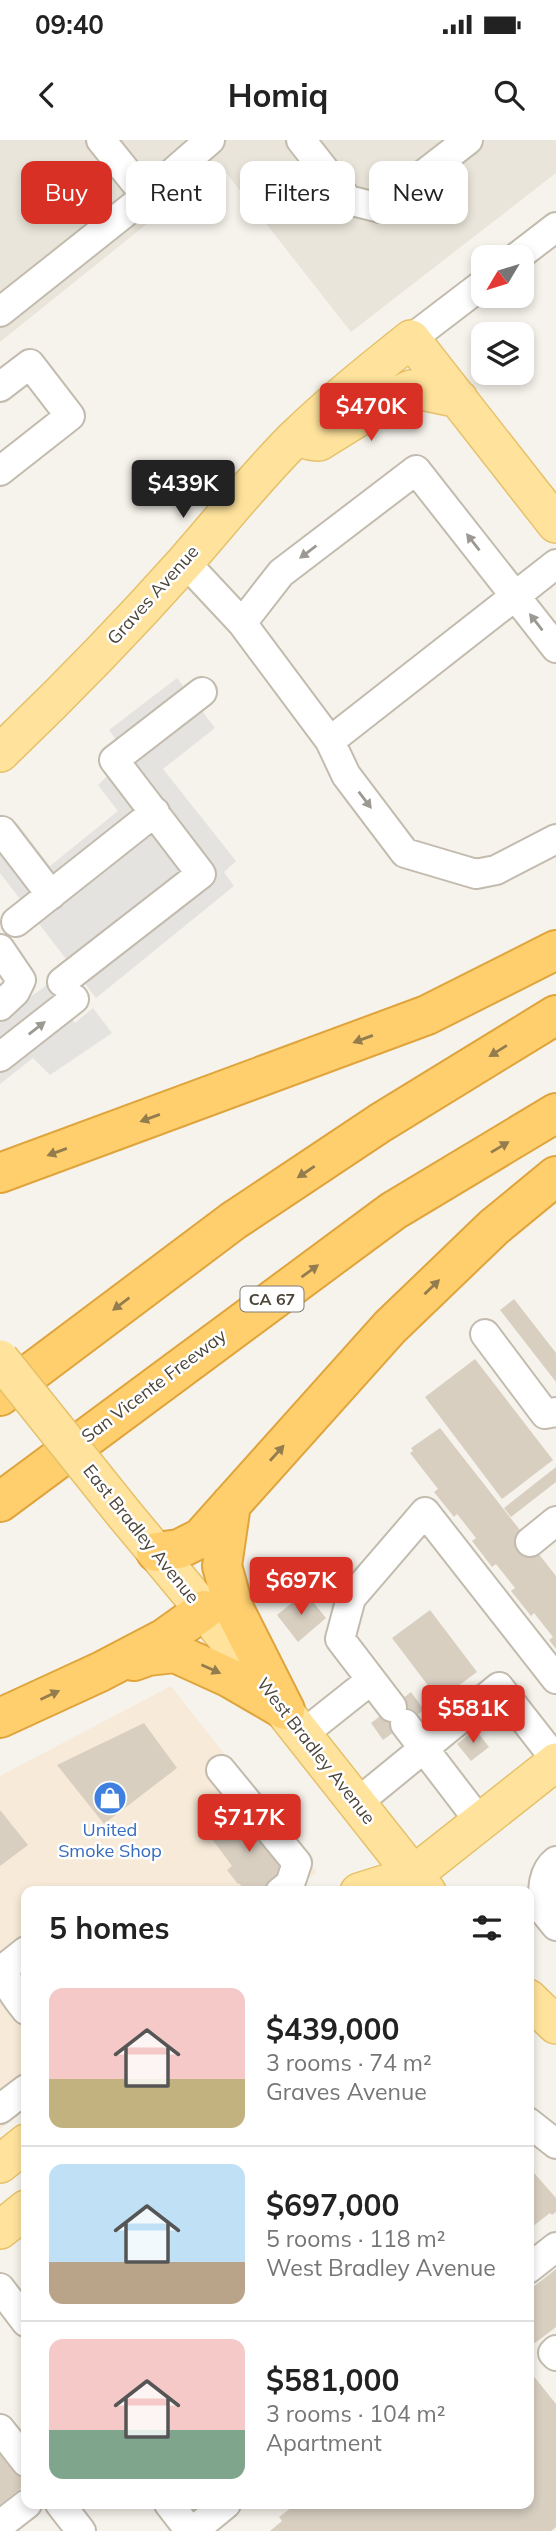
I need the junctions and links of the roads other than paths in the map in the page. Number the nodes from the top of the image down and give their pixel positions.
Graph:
1 (101, 140) edge
2 (210, 140) edge
3 (301, 140) edge
4 (468, 140) edge
5 (186, 161) edge
6 (126, 171) edge
7 (126, 212) edge
8 (556, 228) edge
9 (533, 245) edge
10 (471, 293) edge
11 (0, 312) edge
12 (411, 340) junction
13 (0, 387) edge
14 (459, 399) junction
15 (295, 438) junction
16 (0, 471) edge
17 (556, 524) edge
18 (185, 562) junction
19 (556, 564) edge
20 (515, 596) junction
21 (242, 623) junction
22 (556, 648) edge
23 (202, 692) dead end
24 (330, 741) junction
25 (0, 753) edge
26 (155, 813) junction
27 (2, 831) dead end
28 (556, 839) edge
29 (51, 895) junction
30 (16, 922) dead end
31 (0, 949) edge
32 (556, 950) edge
33 (0, 1006) edge
34 (556, 1015) edge
35 (0, 1057) edge
36 (556, 1113) edge
37 (0, 1173) edge
38 (556, 1176) edge
39 (485, 1335) dead end
40 (0, 1359) edge
41 (0, 1396) edge
42 (556, 1412) edge
43 (0, 1502) edge
44 (232, 1504) junction
45 (556, 1521) edge
46 (530, 1542) dead end
47 (156, 1552) junction
48 (204, 1609) junction
49 (100, 1672) junction
50 (371, 1679) junction
51 (556, 1679) edge
52 (0, 1718) edge
53 (294, 1722) junction
54 (424, 1749) junction
55 (556, 1761) edge
56 (221, 1770) dead end
57 (357, 1802) junction
58 (480, 1822) junction
59 (556, 1861) edge
60 (288, 1886) edge
61 (414, 1886) edge
62 (556, 1926) edge
63 (21, 1955) edge
64 (21, 2003) edge
65 (534, 2004) edge
66 (556, 2025) edge
67 (21, 2093) edge
68 (0, 2109) edge
69 (534, 2127) edge
70 (556, 2144) edge
71 (21, 2147) edge
72 (0, 2164) edge
73 (21, 2213) edge
74 (0, 2230) edge
75 (556, 2248) edge
76 (534, 2264) edge
77 (0, 2288) edge
78 (21, 2315) edge
79 (556, 2350) edge
80 (556, 2357) edge
81 (0, 2429) edge
82 (21, 2456) edge
83 (21, 2509) edge
84 (64, 2509) edge
85 (173, 2509) edge
86 (220, 2509) edge
87 (0, 2525) edge
88 (81, 2531) edge
89 (191, 2531) edge

1 - 6 street
2 - 5 street
3 - 4 street
7 - 11 street
8 - 9 street
10 - 12 street
12 - 14 main road
12 - 15 main road, Graves Avenue
13 - 16 street
14 - 15 main road
14 - 17 main road
15 - 18 main road, Graves Avenue
18 - 21 street
18 - 25 main road, Graves Avenue
19 - 20 street
20 -> 21 street
22 -> 20 street
20 - 24 street
21 - 24 street
23 - 26 street
24 -> 28 street
26 - 29 street
35 -> 26 street
27 - 29 street
29 - 30 street
31 - 33 street
32 -> 37 highway
34 -> 41 highway
43 -> 36 highway, San Vicente Freeway / CA 67
44 -> 38 highway
39 - 42 street
40 - 47 main road, East Bradley Avenue, bridge
44 - 47 highway
44 - 53 highway
45 - 46 street
47 - 48 main road, East Bradley Avenue
48 - 49 highway
48 - 53 main road, West Bradley Avenue
52 -> 49 highway
49 -> 53 highway
50 - 51 street
50 - 53 street
50 - 54 street
53 - 57 main road, West Bradley Avenue
54 - 55 street
54 - 57 street
54 - 58 street
55 - 58 main road
56 - 60 street
57 - 61 main road, West Bradley Avenue
58 - 61 main road
59 - 62 street
63 - 64 street
65 - 66 main road
67 - 68 street
69 - 70 street
71 - 72 main road
73 - 74 main road
75 - 76 street
77 - 78 street
79 - 80 street
81 - 82 street
83 - 87 street
84 - 88 street
85 - 89 street
86 - 89 street

